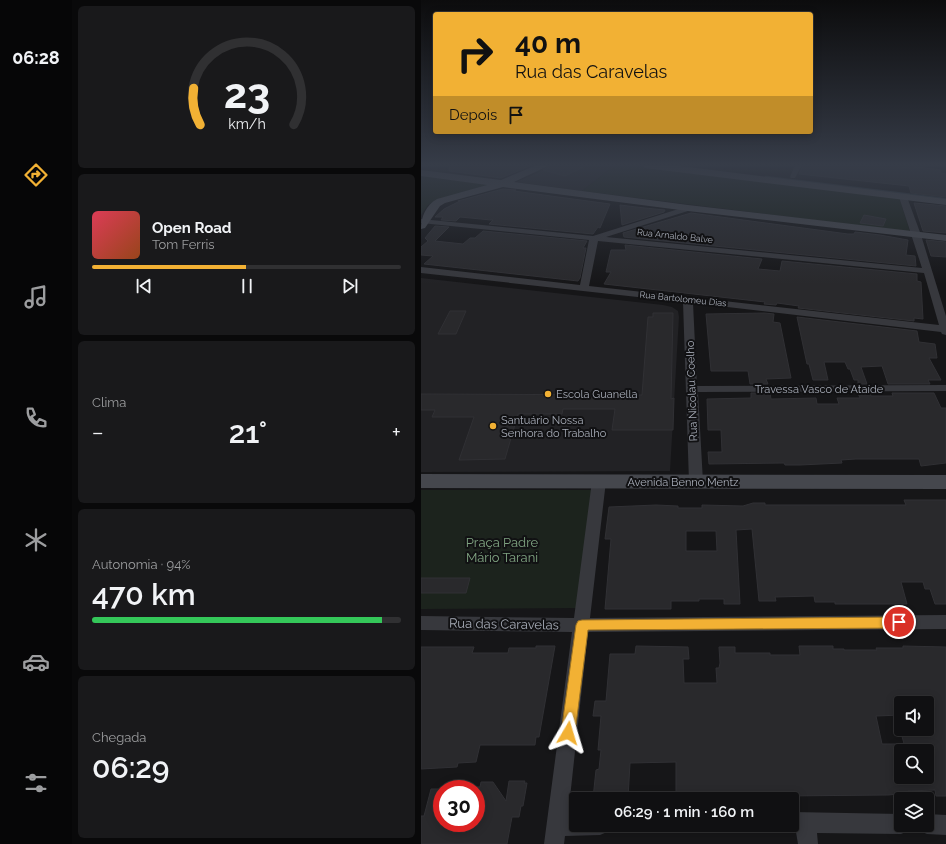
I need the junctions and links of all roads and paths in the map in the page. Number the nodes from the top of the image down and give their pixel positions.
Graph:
1 (436, 204) edge
2 (660, 204) edge
3 (906, 204) edge
4 (688, 208) junction
5 (422, 223) edge
6 (917, 235) junction
7 (594, 238) junction
8 (946, 238) edge
9 (421, 270) edge
10 (927, 271) junction
11 (584, 288) junction
12 (688, 300) junction
13 (946, 331) edge
14 (946, 388) edge
15 (692, 389) junction
16 (421, 481) edge
17 (599, 481) junction
18 (696, 482) junction
19 (946, 482) edge
20 (946, 622) edge
21 (421, 623) edge
22 (582, 625) junction
23 (799, 822) edge
24 (894, 824) edge
25 (934, 824) edge
26 (946, 824) edge
27 (569, 832) edge
28 (555, 835) edge
29 (808, 844) edge

1 - 5 street
2 - 4 street
3 - 6 street
4 - 6 street
4 - 7 street
5 - 7 street, Rua Arnaldo Balve
6 - 8 street
6 - 10 street
7 - 10 street, Rua Arnaldo Balve
7 - 11 street
9 - 11 street, Rua Bartolomeu Dias
10 - 13 street
11 - 12 street, Rua Bartolomeu Dias
12 - 13 street, Rua Bartolomeu Dias
12 - 15 street, Rua Nicolau Coelho
14 - 15 street, Travessa Vasco de Ataíde
15 - 18 street, Rua Nicolau Coelho
16 - 17 street, Avenida Benno Mentz
17 - 18 street, Avenida Benno Mentz
17 - 22 street
18 - 19 street, Avenida Benno Mentz
20 - 22 street, Rua das Caravelas
21 - 22 street, Rua das Caravelas
22 - 28 street
23 - 24 street
23 - 29 street
25 - 26 street
27 - 28 street

